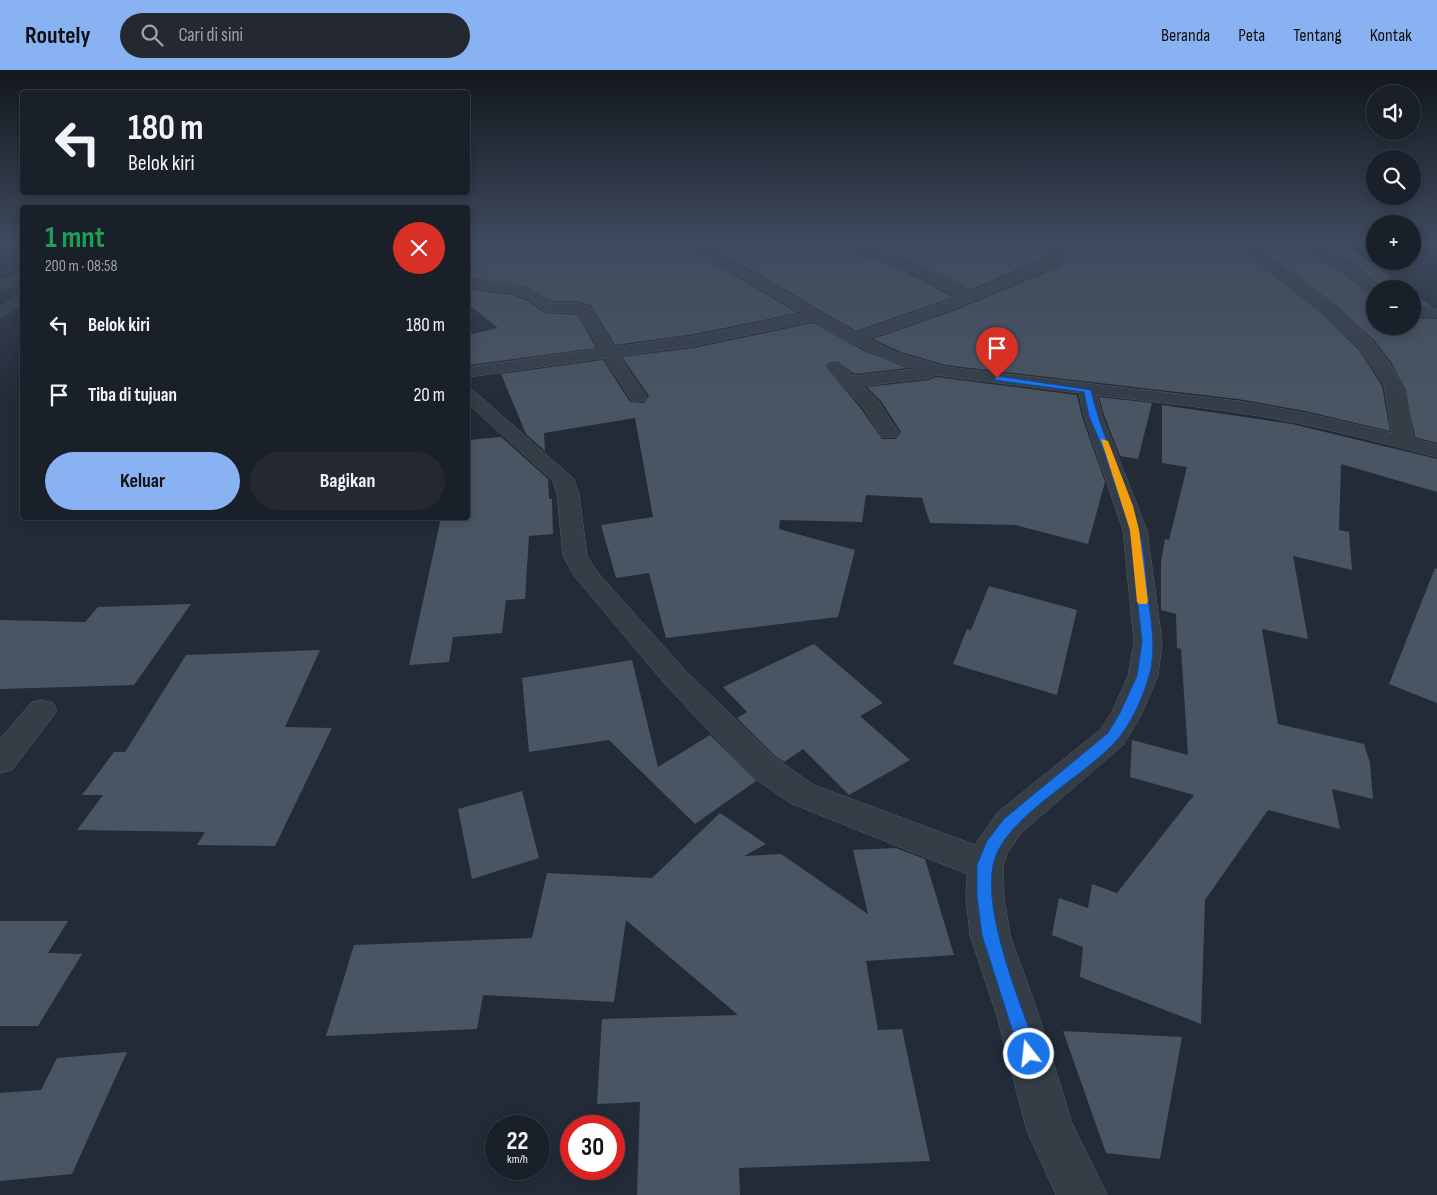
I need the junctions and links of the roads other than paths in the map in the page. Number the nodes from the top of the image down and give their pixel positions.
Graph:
1 (530, 294) edge
2 (778, 294) edge
3 (965, 294) edge
4 (976, 294) edge
5 (1308, 294) edge
6 (970, 297) junction
7 (20, 299) edge
8 (1421, 312) edge
9 (1437, 313) edge
10 (0, 314) edge
11 (814, 316) junction
12 (853, 339) junction
13 (609, 353) junction
14 (836, 368) dead end
15 (943, 371) junction
16 (470, 372) edge
17 (850, 382) junction
18 (1087, 390) junction
19 (638, 396) dead end
20 (470, 397) edge
21 (890, 434) dead end
22 (1403, 441) junction
23 (1437, 451) edge
24 (42, 711) dead end
25 (0, 761) edge
26 (985, 865) junction
27 (1082, 1195) edge

1 - 13 street
2 - 11 street
3 - 6 street
4 - 6 street
5 - 22 street
6 - 12 street
7 - 10 street
8 - 9 street
11 - 12 street
11 - 13 street
12 - 15 street
13 - 16 street
13 - 19 street
14 - 17 street
15 - 17 street
15 - 18 street
17 - 21 street
18 - 22 street
18 - 26 street
20 - 26 street
22 - 23 street
24 - 25 street
26 - 27 street

